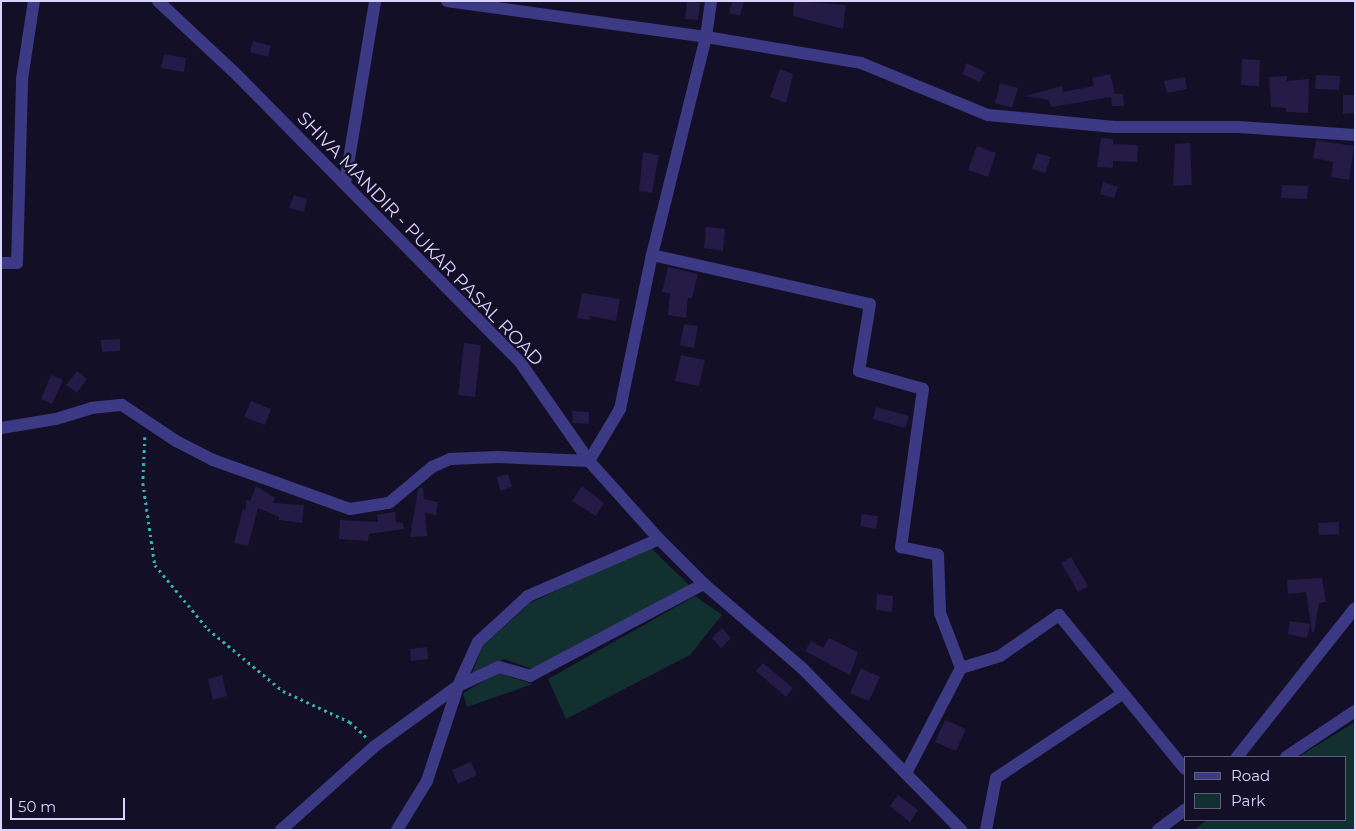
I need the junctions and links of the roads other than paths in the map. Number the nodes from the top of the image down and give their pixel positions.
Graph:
1 (34, 1) edge
2 (158, 1) edge
3 (376, 1) edge
4 (447, 1) edge
5 (711, 1) edge
6 (706, 37) junction
7 (1355, 135) edge
8 (345, 183) junction
9 (652, 255) junction
10 (1, 262) edge
11 (1, 428) edge
12 (588, 460) junction
13 (659, 539) junction
14 (704, 584) junction
15 (1355, 608) edge
16 (961, 668) junction
17 (458, 686) junction
18 (1122, 694) junction
19 (1355, 711) edge
20 (1238, 756) edge
21 (1288, 756) edge
22 (1184, 768) edge
23 (906, 773) junction
24 (1184, 811) edge
25 (281, 830) edge
26 (397, 830) edge
27 (961, 830) edge
28 (986, 830) edge
29 (1158, 830) edge

1 - 10 street
2 - 8 street, SHIVA MANDIR - PUKAR PASAL ROAD
3 - 8 street
4 - 6 street
5 - 6 street
6 - 7 street
6 - 9 street
8 - 12 street, SHIVA MANDIR - PUKAR PASAL ROAD
9 - 12 street
9 - 16 street
11 - 12 street
12 - 13 street, SHIVA MANDIR - PUKAR PASAL ROAD
13 - 14 street, SHIVA MANDIR - PUKAR PASAL ROAD
13 - 17 street
14 - 17 street
14 - 23 street, SHIVA MANDIR - PUKAR PASAL ROAD
15 - 20 street
16 - 18 street
16 - 23 street
17 - 25 street
17 - 26 street
18 - 22 street
18 - 28 street
19 - 21 street
23 - 27 street, SHIVA MANDIR - PUKAR PASAL ROAD
24 - 29 street

